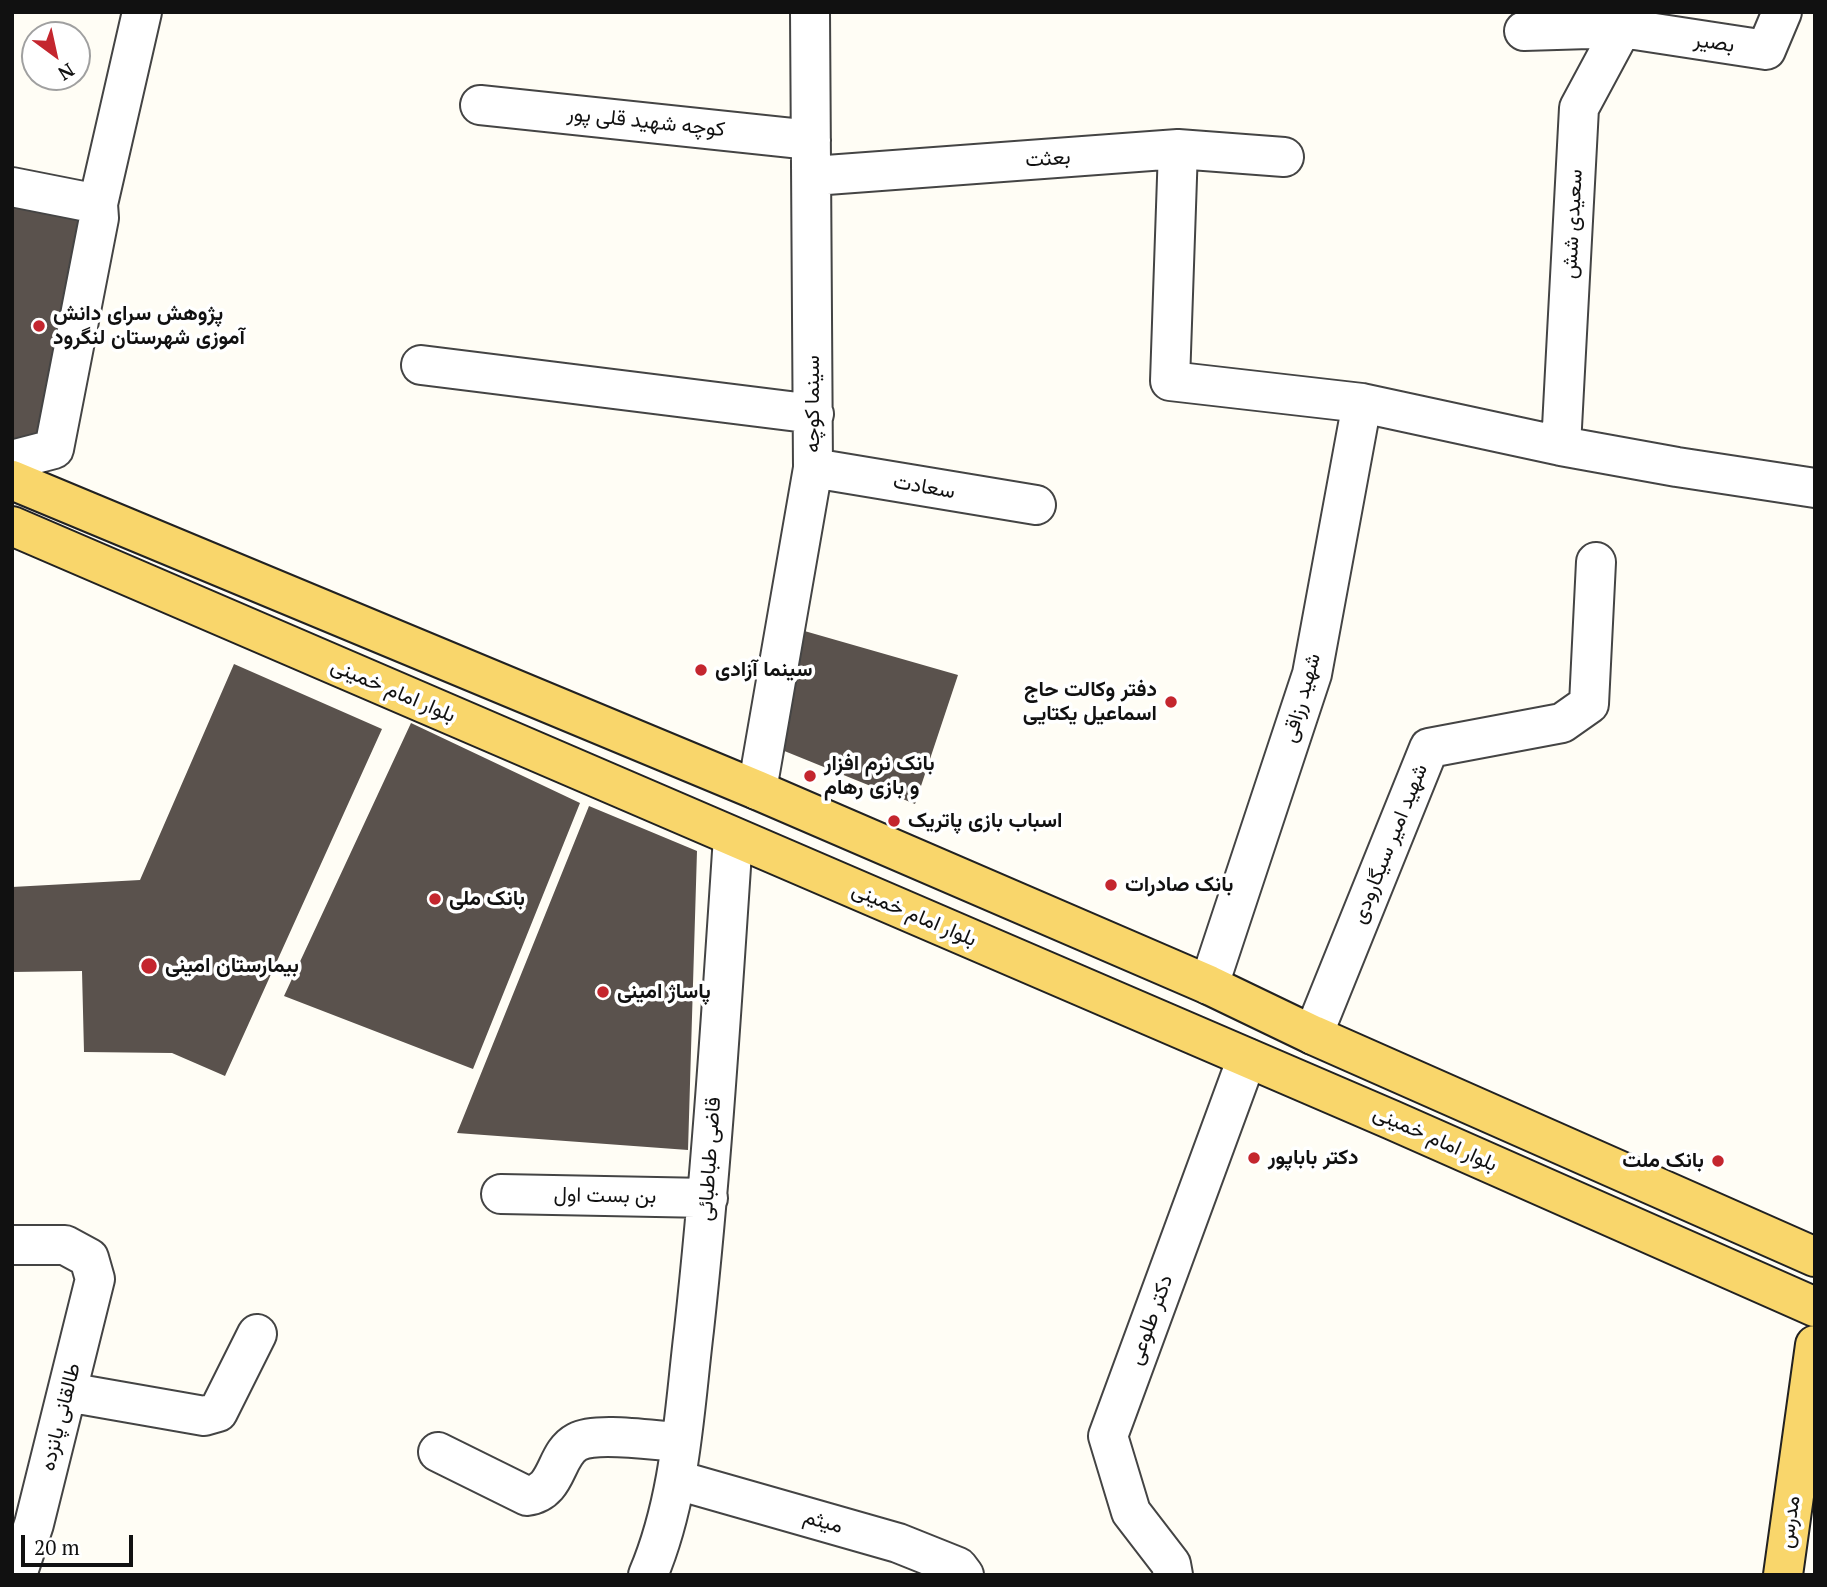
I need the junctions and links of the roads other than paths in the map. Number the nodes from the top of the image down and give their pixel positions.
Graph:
1 (142, 12) edge
2 (810, 12) edge
3 (1782, 12) edge
4 (1621, 20) edge
5 (1524, 31) dead end
6 (480, 105) dead end
7 (1178, 149) junction
8 (1284, 157) dead end
9 (812, 158) junction
10 (12, 187) edge
11 (98, 204) junction
12 (421, 365) dead end
13 (1362, 403) junction
14 (814, 414) junction
15 (1561, 446) junction
16 (12, 460) edge
17 (813, 468) junction
18 (12, 480) edge
19 (1815, 488) edge
20 (1036, 505) dead end
21 (12, 526) edge
22 (1596, 562) dead end
23 (757, 790) junction
24 (733, 837) junction
25 (1209, 985) junction
26 (1313, 1035) junction
27 (1247, 1058) junction
28 (502, 1194) dead end
29 (708, 1198) junction
30 (12, 1245) edge
31 (1815, 1257) edge
32 (1815, 1307) edge
33 (257, 1334) dead end
34 (1815, 1345) edge
35 (67, 1392) junction
36 (681, 1443) junction
37 (438, 1452) dead end
38 (677, 1480) junction
39 (23, 1522) edge
40 (17, 1575) edge
41 (648, 1575) edge
42 (964, 1575) edge
43 (1173, 1575) edge
44 (1783, 1575) edge

1 - 11 street
2 - 9 street, سینما کوچه
3 - 4 street, بصیر
4 - 5 street
4 - 15 street, سعیدی شش
6 - 9 street, کوچه شهید قلی پور
7 - 8 street, بعثت
7 - 9 street, بعثت
7 - 13 street
9 - 14 street, سینما کوچه
10 - 11 street
11 - 16 street
12 - 14 street
13 - 15 street
13 - 25 street, شهید رزاقی
14 - 17 street, سینما کوچه
15 - 19 street
17 - 20 street, سعادت
17 - 23 street, سینما کوچه
18 - 23 main road
21 - 24 main road, بلوار امام خمینی
22 - 26 street, شهید امیر سیگارودی
23 - 25 main road
24 - 27 main road, بلوار امام خمینی
24 - 29 street, قاضی طباطبائی
25 - 26 main road
26 - 31 main road
27 - 32 main road, بلوار امام خمینی
27 - 43 street, دکتر طلوعی
28 - 29 street, بن بست اول
29 - 36 street, قاضی طباطبائی
30 - 35 street, طالقانی پانزده
33 - 35 street
34 - 44 main road, مدرس
35 - 39 street, طالقانی پانزده
36 - 37 street
36 - 38 street, قاضی طباطبائی
38 - 41 street, قاضی طباطبائی
38 - 42 street, میثم
39 - 40 street, طالقانی پانزده

